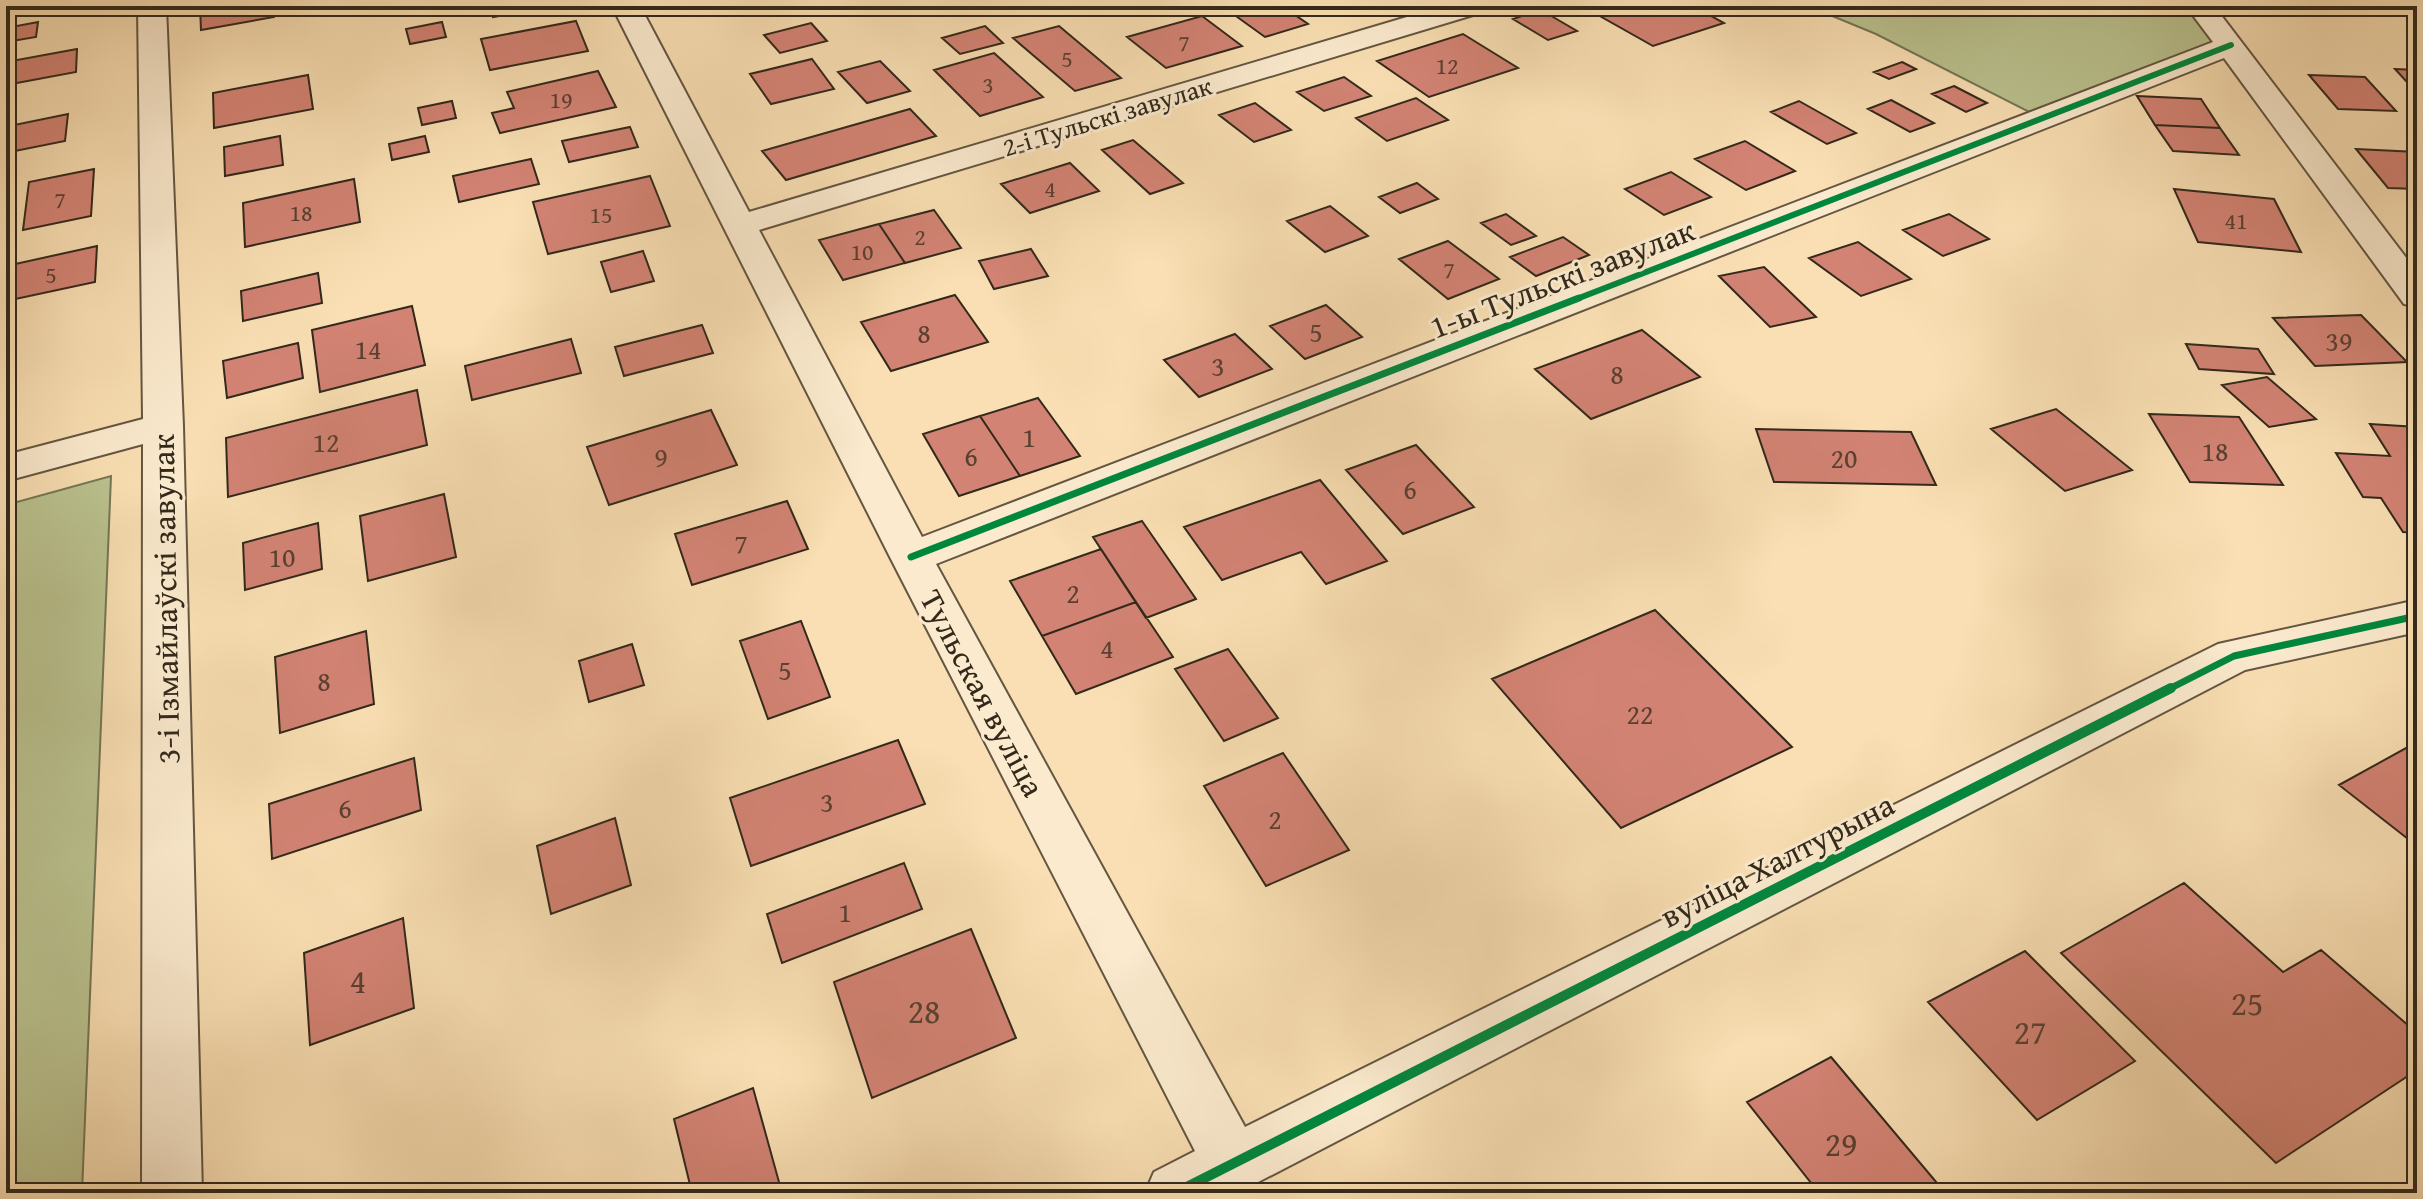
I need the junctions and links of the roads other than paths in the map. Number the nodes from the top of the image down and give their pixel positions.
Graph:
1 (152, 6) edge
2 (626, 6) edge
3 (1473, 6) edge
4 (2200, 6) edge
5 (2231, 45) junction
6 (741, 225) junction
7 (2417, 296) edge
8 (163, 426) junction
9 (6, 468) edge
10 (911, 557) junction
11 (2417, 616) edge
12 (1233, 1164) junction
13 (172, 1193) edge
14 (1175, 1193) edge

1 - 8 street, 3-і Ізмайлаўскі завулак
2 - 6 street, Тульская вуліца
3 - 6 street, 2-і Тульскі завулак
4 - 5 street
5 - 7 street
5 - 10 street, 1-ы Тульскі завулак
6 - 10 street, Тульская вуліца
8 - 9 street
8 - 13 street, 3-і Ізмайлаўскі завулак
10 - 12 street, Тульская вуліца
11 - 12 street, вуліца Халтурына
12 - 14 street, вуліца Халтурына

